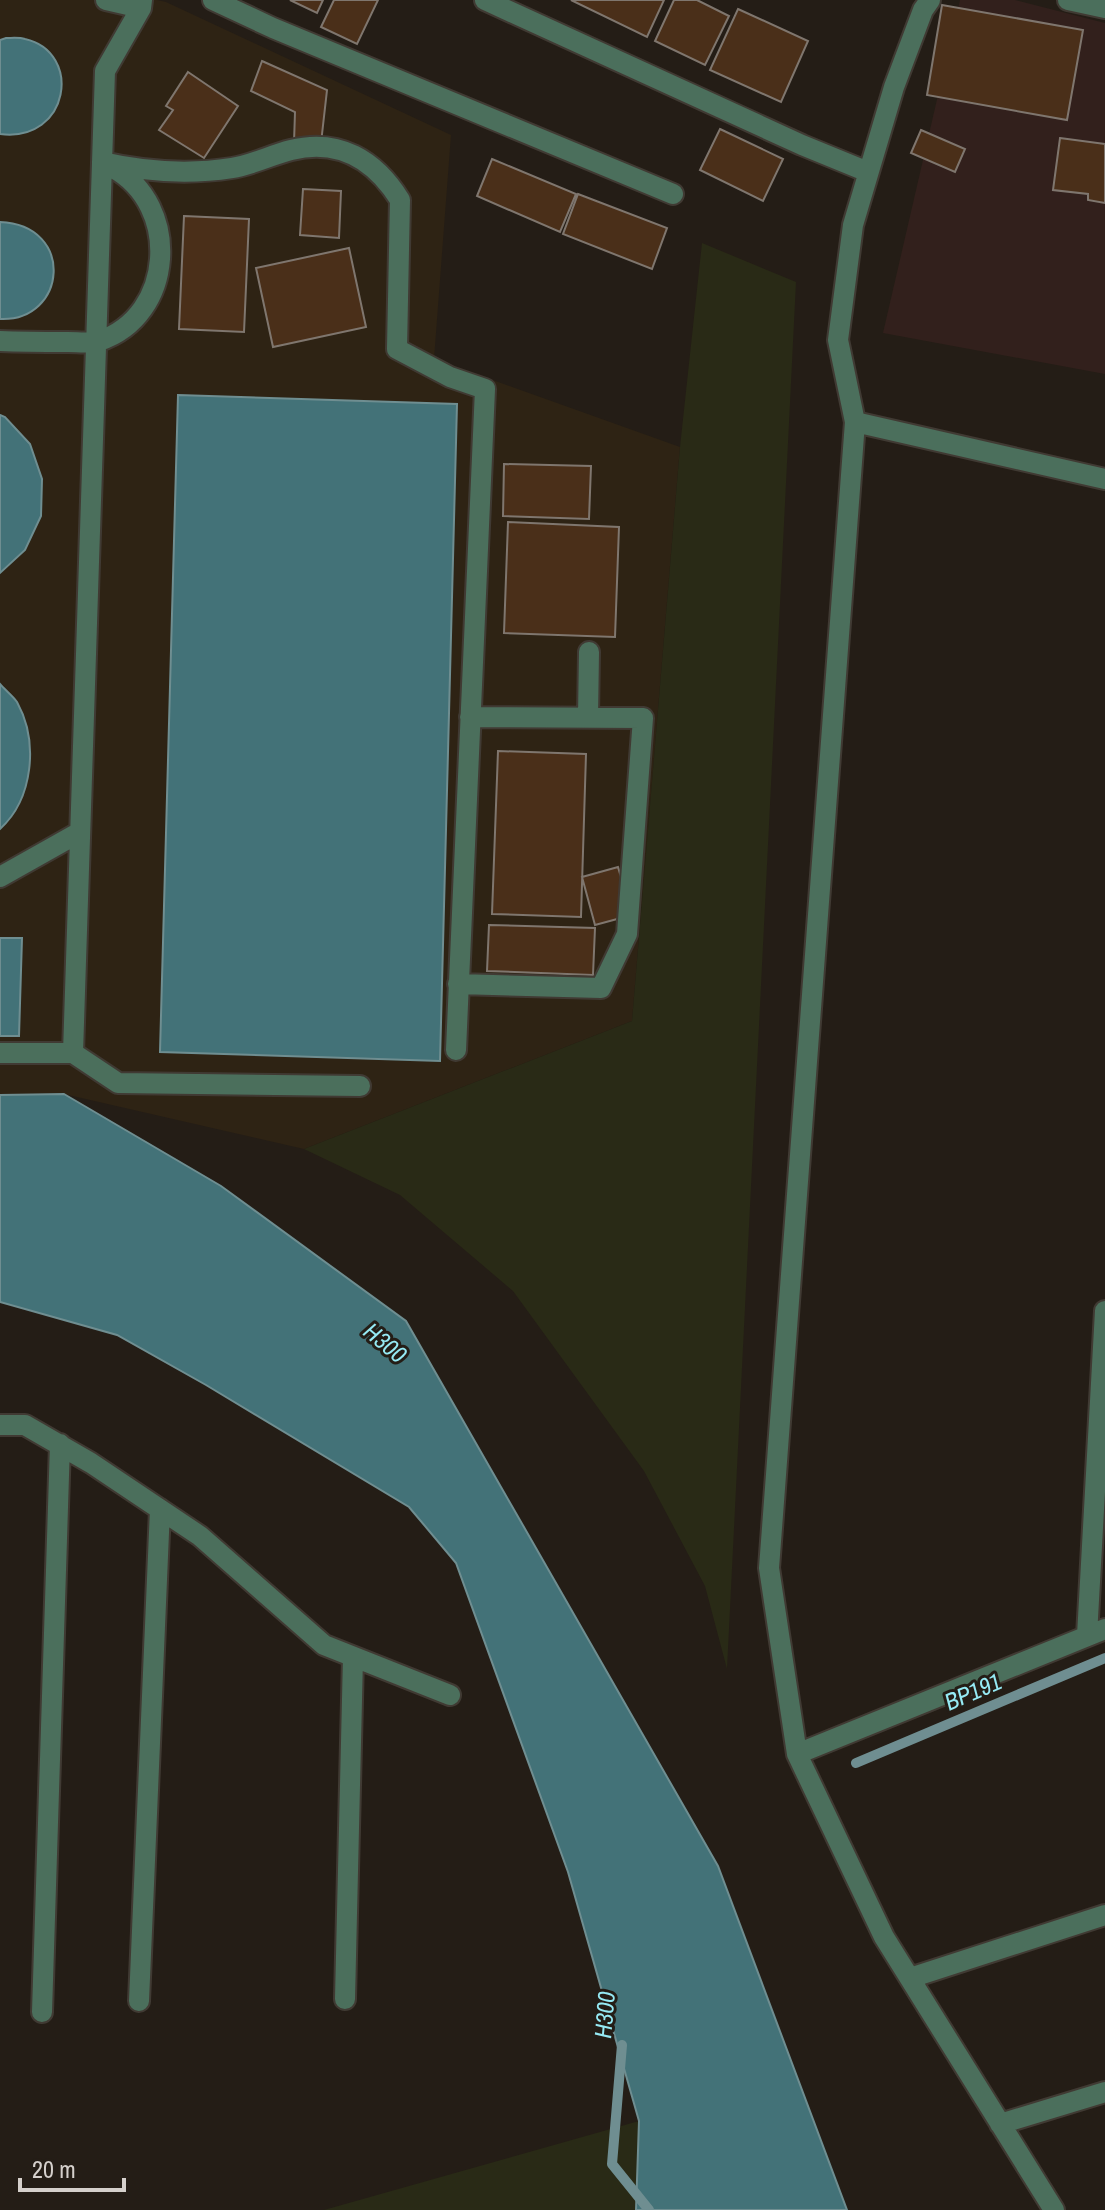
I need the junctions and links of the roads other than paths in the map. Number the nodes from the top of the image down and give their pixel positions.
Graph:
1 (106, 0) edge
2 (213, 0) edge
3 (485, 0) edge
4 (929, 0) edge
5 (1068, 0) edge
6 (142, 4) edge
7 (1105, 8) edge
8 (102, 162) junction
9 (868, 172) junction
10 (673, 194) dead end
11 (0, 341) edge
12 (96, 343) junction
13 (855, 422) junction
14 (1105, 479) edge
15 (589, 652) dead end
16 (470, 717) junction
17 (588, 717) junction
18 (80, 832) junction
19 (0, 877) edge
20 (458, 984) junction
21 (456, 1050) dead end
22 (0, 1053) edge
23 (73, 1053) junction
24 (360, 1086) dead end
25 (1105, 1311) edge
26 (0, 1425) edge
27 (60, 1444) junction
28 (160, 1509) junction
29 (1096, 1632) edge
30 (353, 1657) junction
31 (450, 1695) dead end
32 (797, 1754) junction
33 (1105, 1915) edge
34 (910, 1978) junction
35 (345, 1999) dead end
36 (139, 2001) dead end
37 (42, 2012) dead end
38 (1105, 2092) edge
39 (1000, 2124) junction
40 (1054, 2210) edge

1 - 6 street
2 - 10 street
3 - 9 street
4 - 9 street
5 - 7 street
6 - 8 street
8 - 12 street
8 - 12 street
8 - 16 street
9 - 13 street
11 - 12 street
12 - 18 street
13 - 14 street
13 - 32 street
15 - 17 street
16 - 17 street
16 - 20 street
17 - 20 street
18 - 19 street
18 - 23 street
20 - 21 street
22 - 23 street
23 - 24 street
25 - 29 street
26 - 27 street
27 - 28 street
27 - 37 street
28 - 30 street
28 - 36 street
29 - 32 street
30 - 31 street
30 - 35 street
32 - 34 street
33 - 34 street
34 - 39 street
38 - 39 street
39 - 40 street

